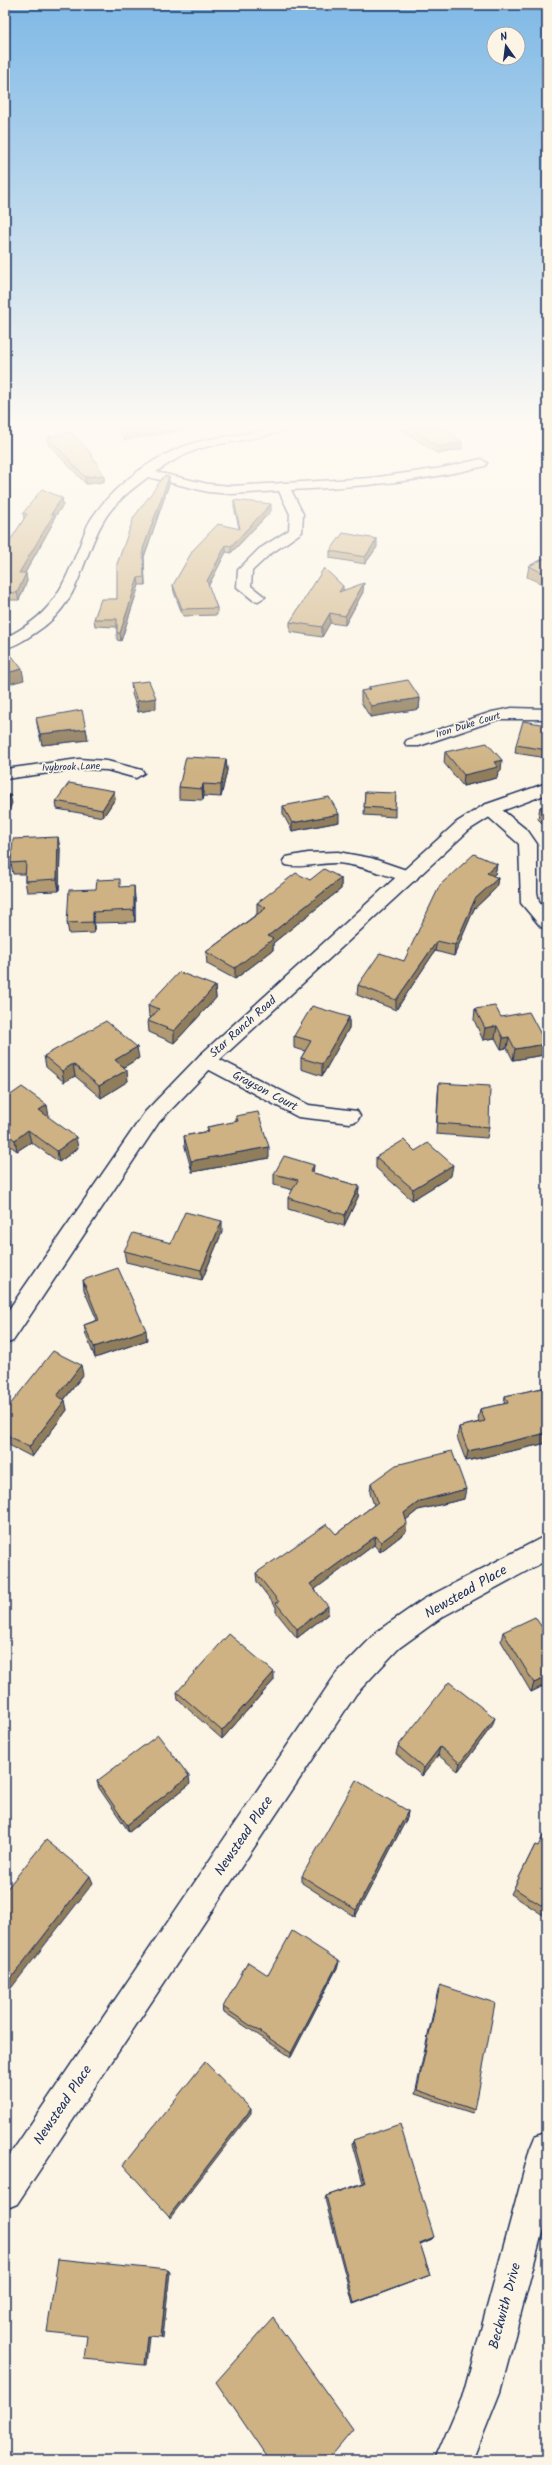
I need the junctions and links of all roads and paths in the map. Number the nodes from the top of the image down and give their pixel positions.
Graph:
1 (88, 544) edge
2 (276, 544) edge
3 (258, 597) dead end
4 (5, 644) edge
5 (547, 714) edge
6 (413, 743) dead end
7 (136, 772) dead end
8 (5, 774) edge
9 (547, 788) edge
10 (490, 809) junction
11 (292, 861) dead end
12 (408, 877) junction
13 (547, 923) edge
14 (207, 1060) junction
15 (350, 1116) dead end
16 (5, 1334) edge
17 (547, 1547) edge
18 (547, 2149) edge
19 (5, 2192) edge
20 (454, 2460) edge

1 - 4 street
2 - 3 street
5 - 6 street, Iron Duke Court
7 - 8 street, Ivybrook Lane
9 - 10 street, Star Ranch Road
10 - 12 street, Star Ranch Road
10 - 13 street
11 - 12 street
12 - 14 street, Star Ranch Road
14 - 15 street, Grayson Court
14 - 16 street, Star Ranch Road
17 - 19 street, Newstead Place
18 - 20 street, Beckwith Drive

